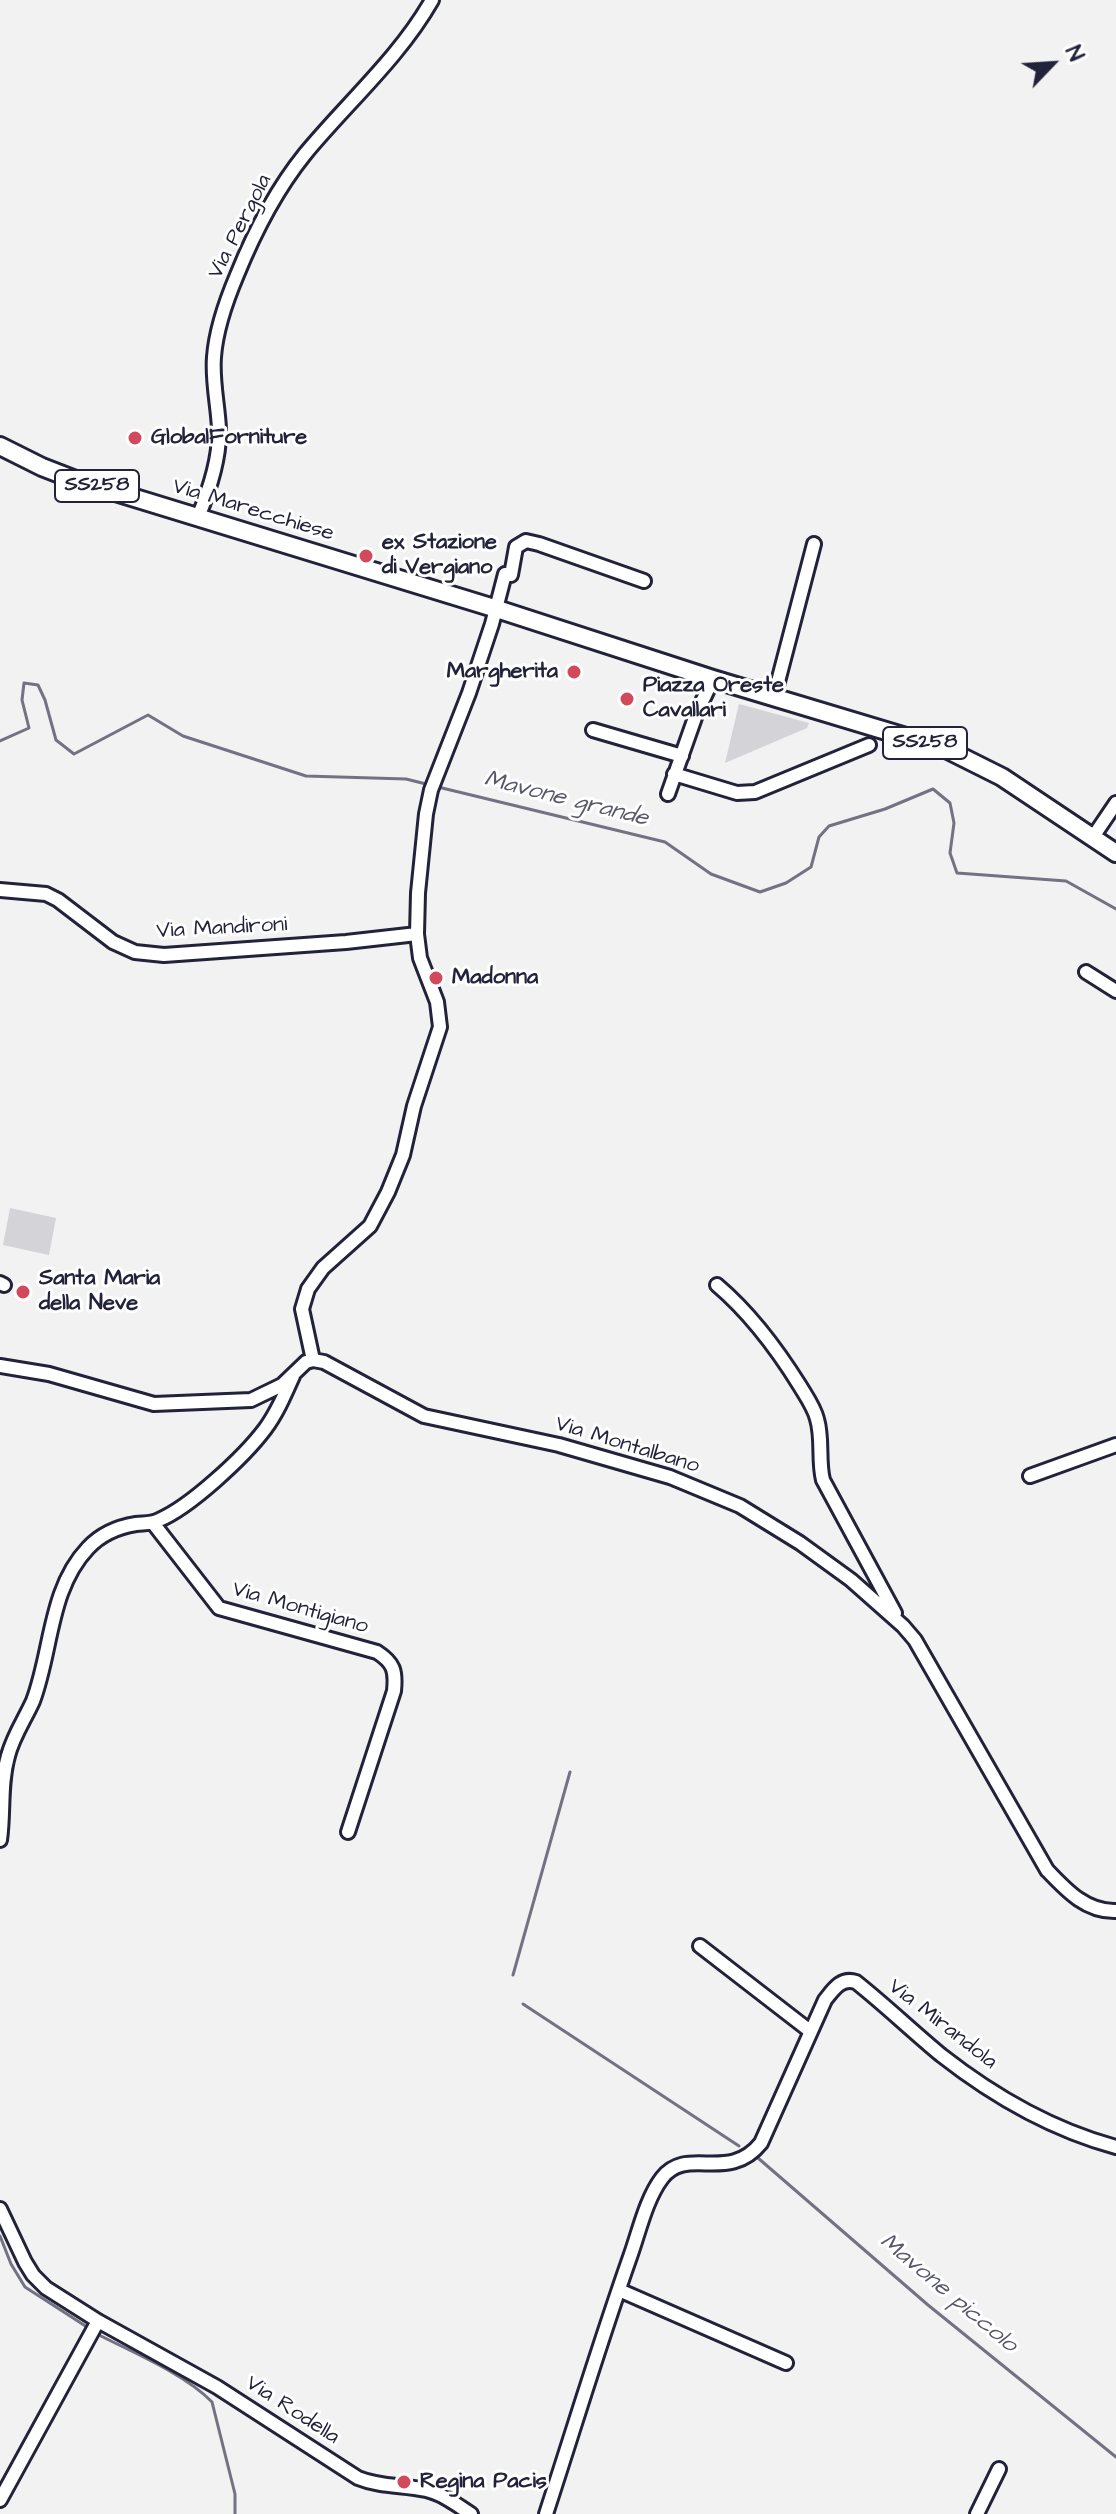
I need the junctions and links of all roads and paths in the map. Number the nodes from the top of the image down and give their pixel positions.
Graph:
1 (432, 0) edge
2 (0, 446) edge
3 (198, 517) junction
4 (814, 544) dead end
5 (644, 581) dead end
6 (497, 609) junction
7 (708, 677) junction
8 (774, 697) junction
9 (593, 730) dead end
10 (869, 745) dead end
11 (682, 756) junction
12 (674, 774) junction
13 (668, 794) dead end
14 (1116, 803) edge
15 (1093, 837) junction
16 (1116, 853) edge
17 (0, 890) edge
18 (417, 934) junction
19 (1086, 972) dead end
20 (1116, 991) edge
21 (717, 1285) dead end
22 (313, 1360) junction
23 (0, 1366) edge
24 (293, 1376) junction
25 (1116, 1445) edge
26 (1030, 1476) dead end
27 (153, 1523) junction
28 (903, 1626) junction
29 (348, 1832) dead end
30 (0, 1840) edge
31 (1116, 1911) edge
32 (700, 1946) dead end
33 (810, 2031) junction
34 (1116, 2147) edge
35 (0, 2209) edge
36 (619, 2290) junction
37 (98, 2321) junction
38 (786, 2363) dead end
39 (999, 2469) dead end
40 (0, 2500) edge
41 (471, 2514) edge
42 (546, 2514) edge
43 (977, 2514) edge

1 - 3 street, Via Pergola
2 - 3 main road, Via Marecchiese / SS258
3 - 6 main road, Via Marecchiese / SS258
4 - 8 street
5 - 6 street
6 - 7 main road, Via Marecchiese / SS258
6 - 18 street
7 - 8 main road, Via Marecchiese / SS258
7 - 11 street
8 - 15 main road, Via Marecchiese / SS258
9 - 11 street
10 - 12 street
11 - 12 street
12 - 13 street
14 - 15 street
15 - 16 main road, Via Marecchiese / SS258
17 - 18 street, Via Mandironi
18 - 22 street
19 - 20 street
21 - 28 street, Via Montalbano
22 - 24 street
22 - 28 street, Via Montalbano
23 - 24 street
24 - 27 street
25 - 26 street
27 - 29 street, Via Montigiano
27 - 30 street
28 - 31 street, Via Montalbano
32 - 33 street
33 - 34 street, Via Mirandola
33 - 36 street, Via Mirandola
35 - 37 street, Via Rodella
36 - 38 street
36 - 42 street, Via Mirandola
37 - 40 street
37 - 41 street, Via Rodella
39 - 43 street

